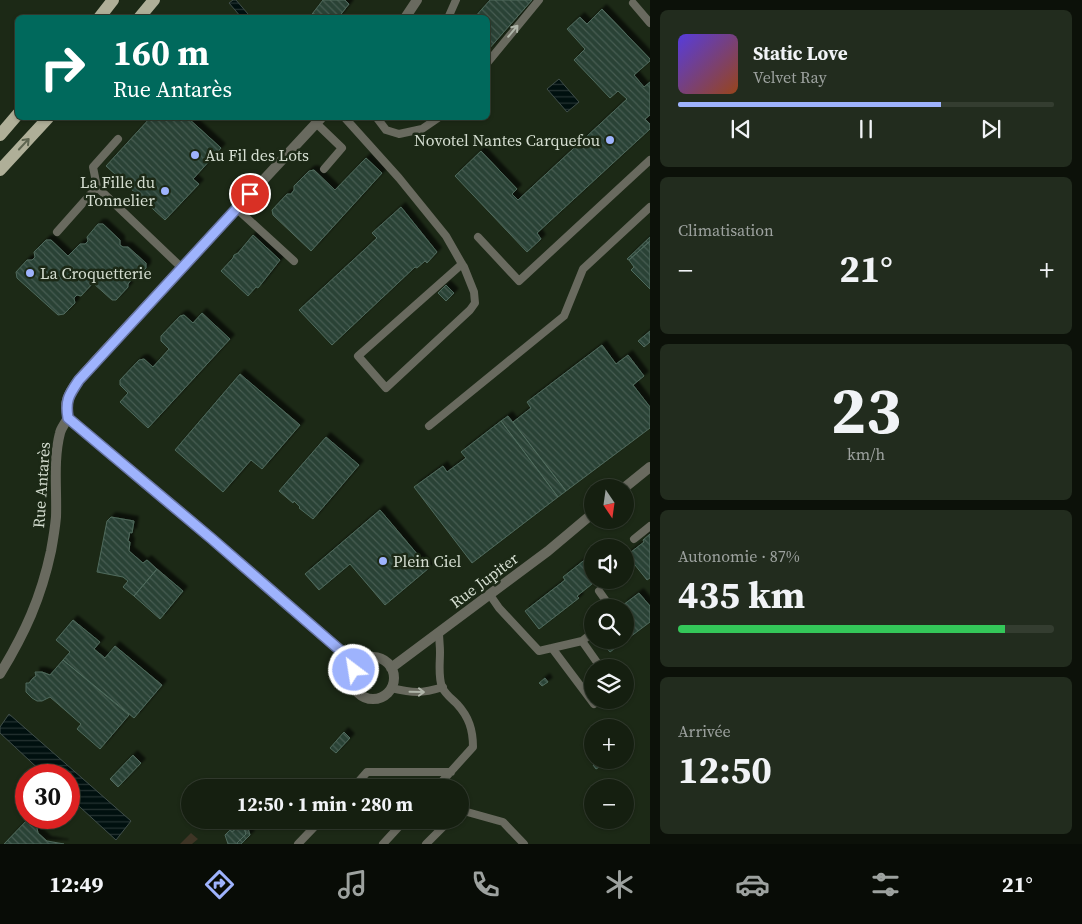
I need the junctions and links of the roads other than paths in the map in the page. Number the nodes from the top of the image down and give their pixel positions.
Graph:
1 (113, 0) edge
2 (154, 0) edge
3 (418, 0) edge
4 (456, 0) edge
5 (539, 0) edge
6 (633, 3) dead end
7 (100, 15) edge
8 (142, 15) edge
9 (407, 15) edge
10 (449, 15) edge
11 (650, 23) edge
12 (490, 60) edge
13 (15, 118) edge
14 (46, 120) edge
15 (319, 120) edge
16 (347, 120) edge
17 (378, 120) edge
18 (435, 120) edge
19 (0, 135) edge
20 (118, 139) dead end
21 (650, 160) edge
22 (324, 169) dead end
23 (0, 170) edge
24 (97, 186) junction
25 (237, 208) junction
26 (650, 208) edge
27 (57, 232) dead end
28 (478, 236) dead end
29 (294, 261) dead end
30 (462, 264) junction
31 (182, 268) junction
32 (68, 418) junction
33 (429, 426) dead end
34 (650, 466) edge
35 (634, 480) edge
36 (584, 521) edge
37 (650, 526) edge
38 (634, 539) dead end
39 (599, 591) dead end
40 (490, 595) junction
41 (605, 599) edge
42 (439, 632) junction
43 (582, 642) joint
44 (552, 648) junction
45 (595, 659) edge
46 (357, 665) junction
47 (391, 668) junction
48 (0, 674) edge
49 (391, 688) junction
50 (442, 688) junction
51 (584, 691) edge
52 (451, 772) junction
53 (360, 779) edge
54 (444, 779) edge
55 (469, 813) edge
56 (312, 829) edge
57 (397, 829) edge
58 (441, 829) edge
59 (298, 844) edge
60 (383, 844) edge
61 (426, 844) edge
62 (524, 844) edge

1 - 7 main road
2 - 8 main road
3 - 9 street
4 - 10 lane
12 -> 5 lane
6 - 11 lane
13 - 19 main road
23 -> 14 main road
15 - 22 lane
15 - 25 street, Rue Antarès
16 - 30 lane
17 - 18 lane
20 - 24 lane
21 - 28 lane
24 - 27 lane
24 - 31 lane
25 - 29 lane
25 - 31 street, Rue Antarès
26 - 33 lane
30 - 30 lane
31 - 32 street, Rue Antarès
32 - 46 street
32 - 48 street, Rue Antarès
34 - 35 street
36 - 40 street, Rue Jupiter
37 - 38 lane
39 - 41 lane
40 - 42 street, Rue Jupiter
40 - 44 lane
42 - 47 street, Rue Jupiter
42 - 50 lane
43 - 44 lane
43 - 45 lane
44 - 51 lane
46 - 47 street
46 - 49 street
47 - 49 street
49 -> 50 lane
50 - 52 lane
52 - 53 lane
52 - 54 lane
55 - 62 lane
56 - 59 lane
57 - 60 lane
58 - 61 lane

